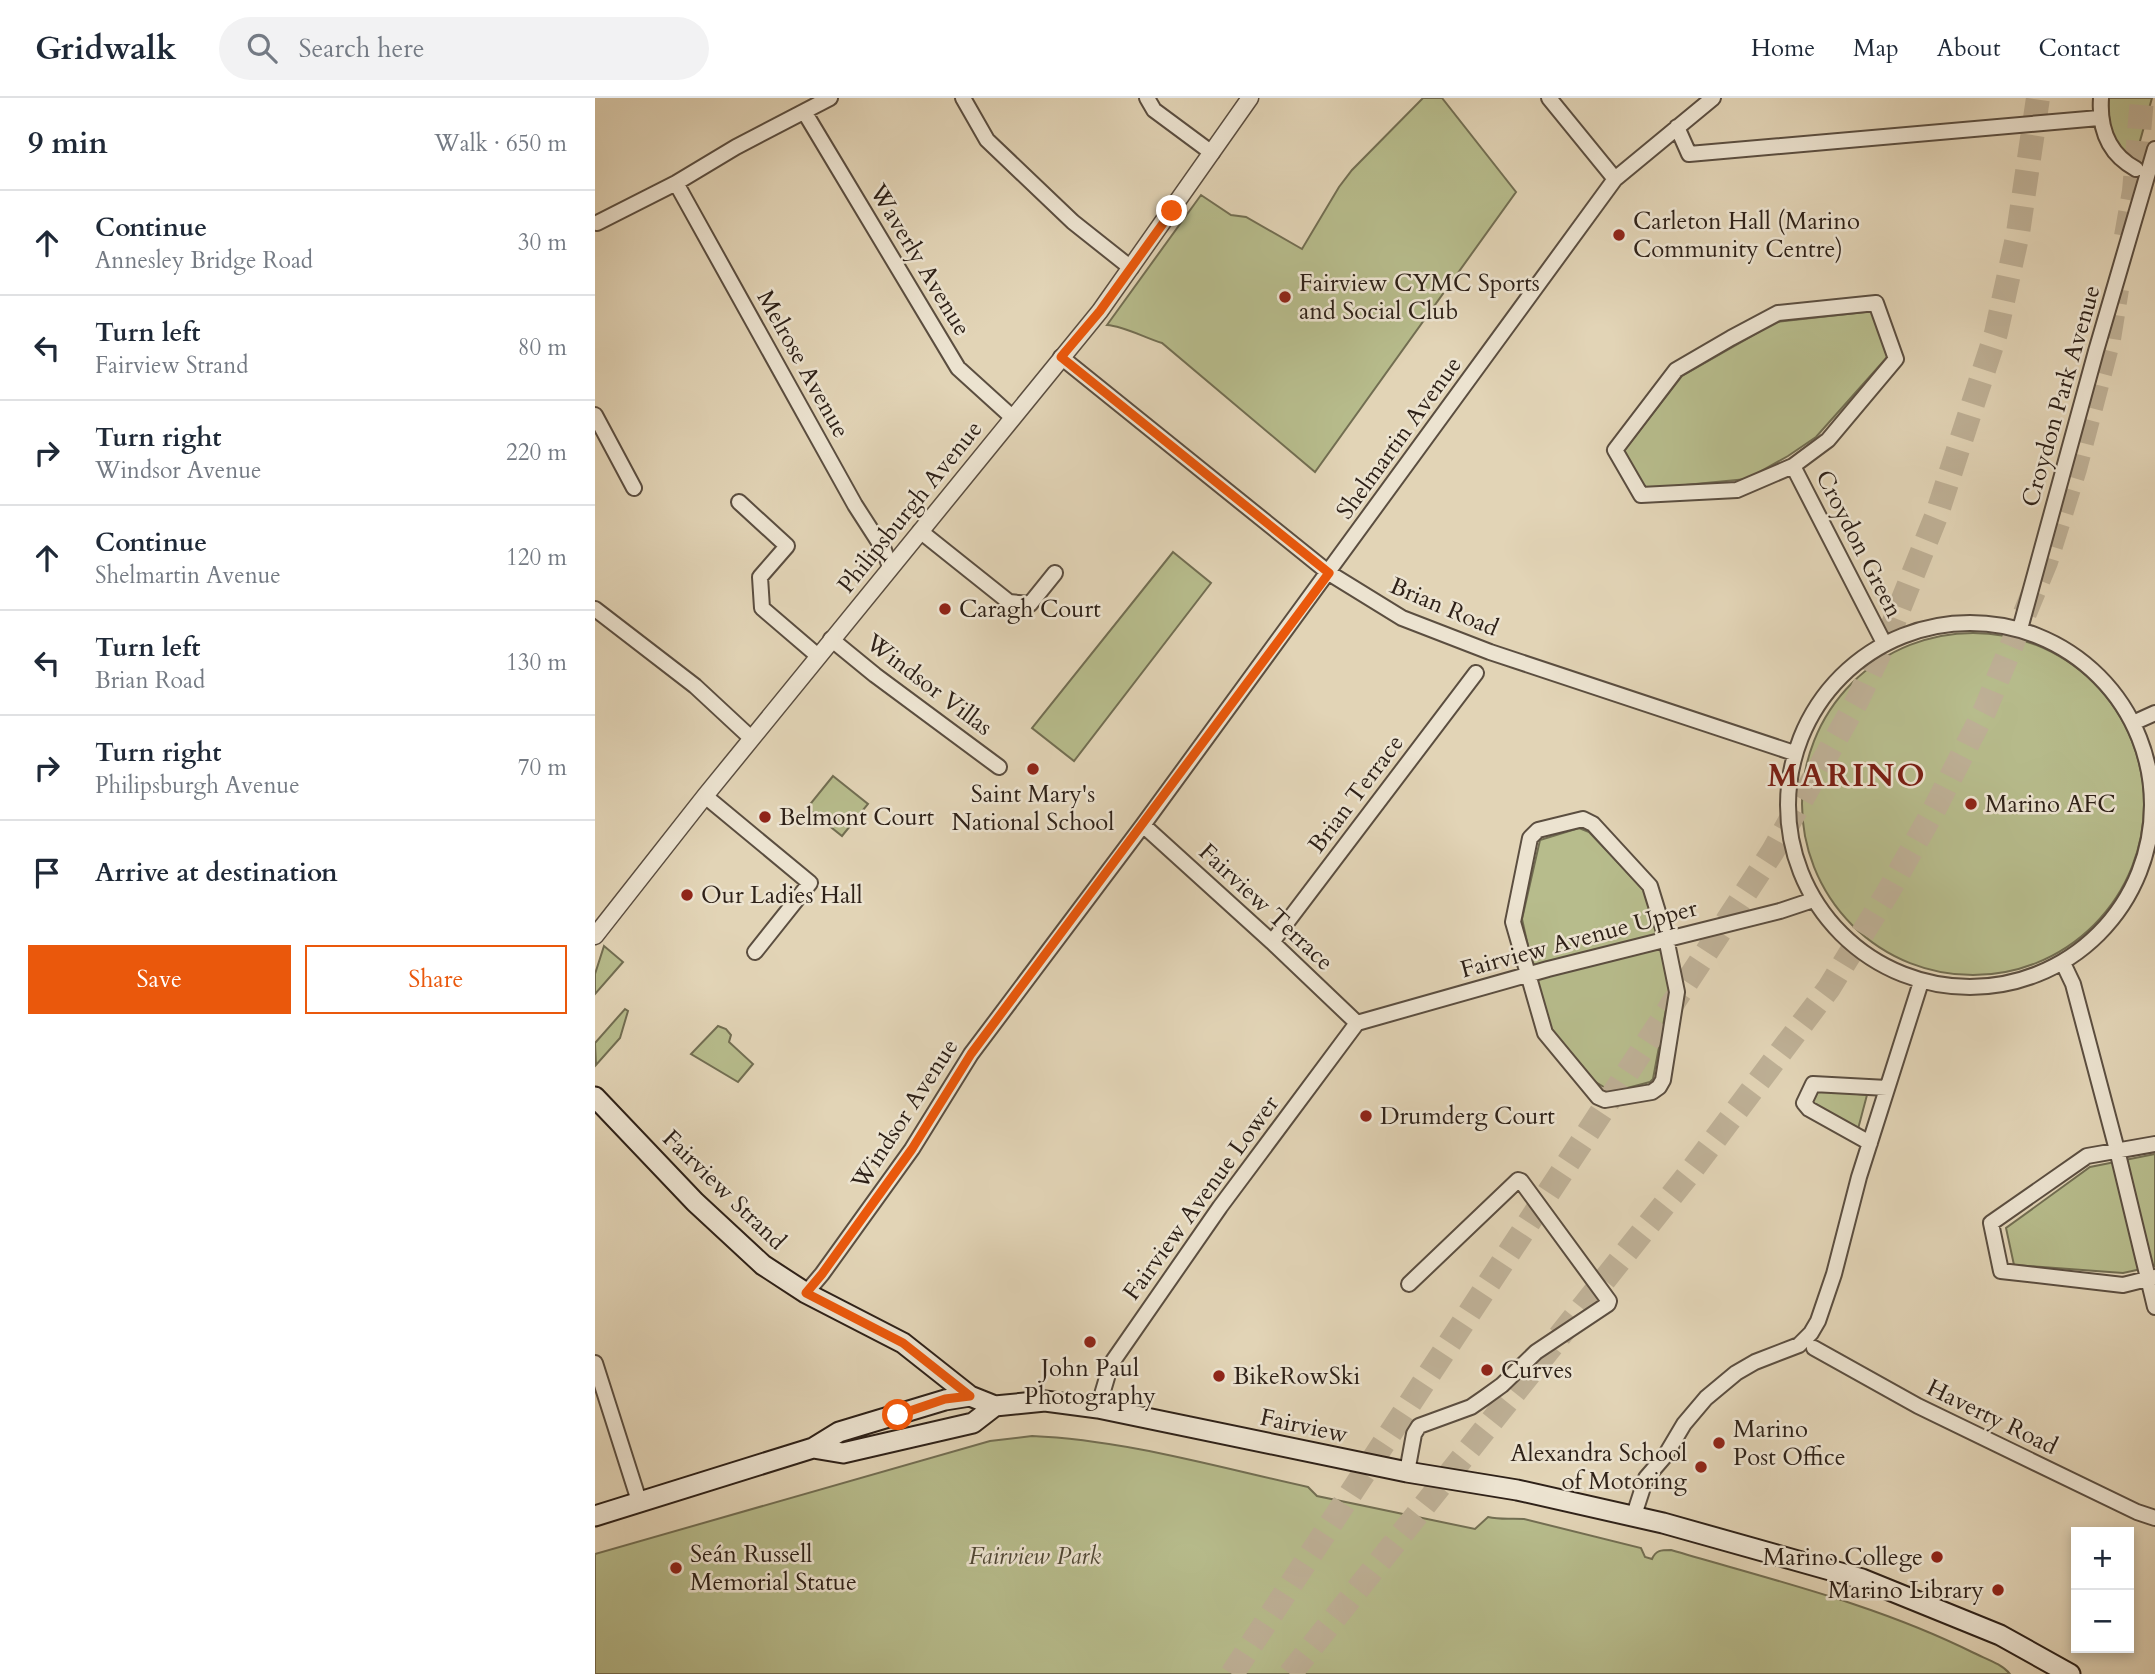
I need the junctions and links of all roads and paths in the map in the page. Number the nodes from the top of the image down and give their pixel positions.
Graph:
1 (830, 98) edge
2 (963, 98) edge
3 (1147, 98) edge
4 (1250, 98) edge
5 (1549, 98) edge
6 (1713, 98) edge
7 (2101, 98) edge
8 (805, 113) junction
9 (2099, 118) junction
10 (1677, 127) junction
11 (2155, 149) edge
12 (1212, 153) junction
13 (2146, 173) edge
14 (1615, 179) junction
15 (676, 183) junction
16 (597, 223) dead end
17 (1131, 268) junction
18 (1061, 357) junction
19 (595, 415) edge
20 (1012, 417) junction
21 (1793, 466) junction
22 (635, 488) dead end
23 (739, 502) dead end
24 (920, 531) junction
25 (890, 567) junction
26 (1055, 572) dead end
27 (1329, 573) junction
28 (595, 609) edge
29 (2020, 629) junction
30 (831, 639) junction
31 (1884, 643) junction
32 (818, 656) junction
33 (1476, 673) dead end
34 (2155, 713) edge
35 (2133, 723) junction
36 (751, 738) junction
37 (1794, 753) junction
38 (999, 767) dead end
39 (705, 796) junction
40 (1143, 825) junction
41 (2150, 861) edge
42 (1813, 900) junction
43 (595, 936) edge
44 (1666, 938) junction
45 (1272, 942) junction
46 (755, 952) dead end
47 (2063, 963) junction
48 (1528, 975) junction
49 (1921, 982) junction
50 (1357, 1023) junction
51 (1887, 1088) junction
52 (595, 1097) edge
53 (1870, 1143) junction
54 (2155, 1144) edge
55 (2117, 1150) junction
56 (2151, 1278) edge
57 (1409, 1284) dead end
58 (806, 1293) junction
59 (2155, 1307) edge
60 (1809, 1344) junction
61 (595, 1363) edge
62 (970, 1396) junction
63 (995, 1406) junction
64 (1098, 1408) junction
65 (813, 1447) junction
66 (1407, 1472) junction
67 (640, 1504) junction
68 (1634, 1515) junction
69 (595, 1516) edge
70 (2155, 1518) edge
71 (2070, 1674) edge

1 - 8 street
2 - 17 street
3 - 12 street
4 - 12 street, Philipsburgh Avenue
5 - 14 street
6 - 10 street, Shelmartin Avenue
7 - 9 street
8 - 15 street
8 - 20 street, Waverly Avenue
9 - 10 street
9 - 13 street
10 - 14 street, Shelmartin Avenue
11 - 13 street, Croydon Park Avenue
12 - 17 street, Philipsburgh Avenue
13 - 29 street, Croydon Park Avenue
14 - 27 street, Shelmartin Avenue
15 - 16 street
15 - 25 street, Melrose Avenue
17 - 18 street, Philipsburgh Avenue
18 - 20 street, Philipsburgh Avenue
18 - 27 street, Brian Road
19 - 22 street
20 - 24 street, Philipsburgh Avenue
21 - 21 street, Croydon Green
21 - 31 street, Croydon Green
23 - 32 street
24 - 25 street, Philipsburgh Avenue
24 - 26 street
25 - 30 street, Philipsburgh Avenue
27 - 37 street, Brian Road
27 - 40 street, Shelmartin Avenue
28 - 36 street
29 - 31 street
29 - 35 street
30 - 32 street, Philipsburgh Avenue
30 - 38 street, Windsor Villas
31 - 37 street
32 - 36 street, Philipsburgh Avenue
33 - 45 street, Brian Terrace
34 - 35 street
35 - 41 street
36 - 39 street, Philipsburgh Avenue
37 - 42 street
39 - 43 street, Philipsburgh Avenue
39 - 46 street
40 - 45 street, Fairview Terrace
40 - 58 street, Windsor Avenue
41 - 47 street
42 - 44 street, Fairview Avenue Upper
42 - 49 street
44 - 48 street, Fairview Avenue Upper
44 - 48 street
44 - 48 street
45 - 50 street, Fairview Terrace
47 - 49 street
47 - 55 street
48 - 50 street, Fairview Avenue Upper
49 - 51 street
50 - 64 street, Fairview Avenue Lower
51 - 53 street
51 - 53 street
52 - 58 main road, Fairview Strand
53 - 60 street
54 - 55 street
55 - 56 street
55 - 56 street
56 - 59 street
57 - 66 street
58 - 62 main road, Fairview Strand
60 - 68 street
60 - 70 street, Haverty Road
61 - 67 street
62 - 63 main road, Fairview Strand
62 - 65 main road
63 - 64 main road, Fairview
63 - 65 main road
64 - 66 main road, Fairview
65 - 67 main road
66 - 68 main road, Fairview
67 - 69 main road
68 - 71 main road, Fairview

